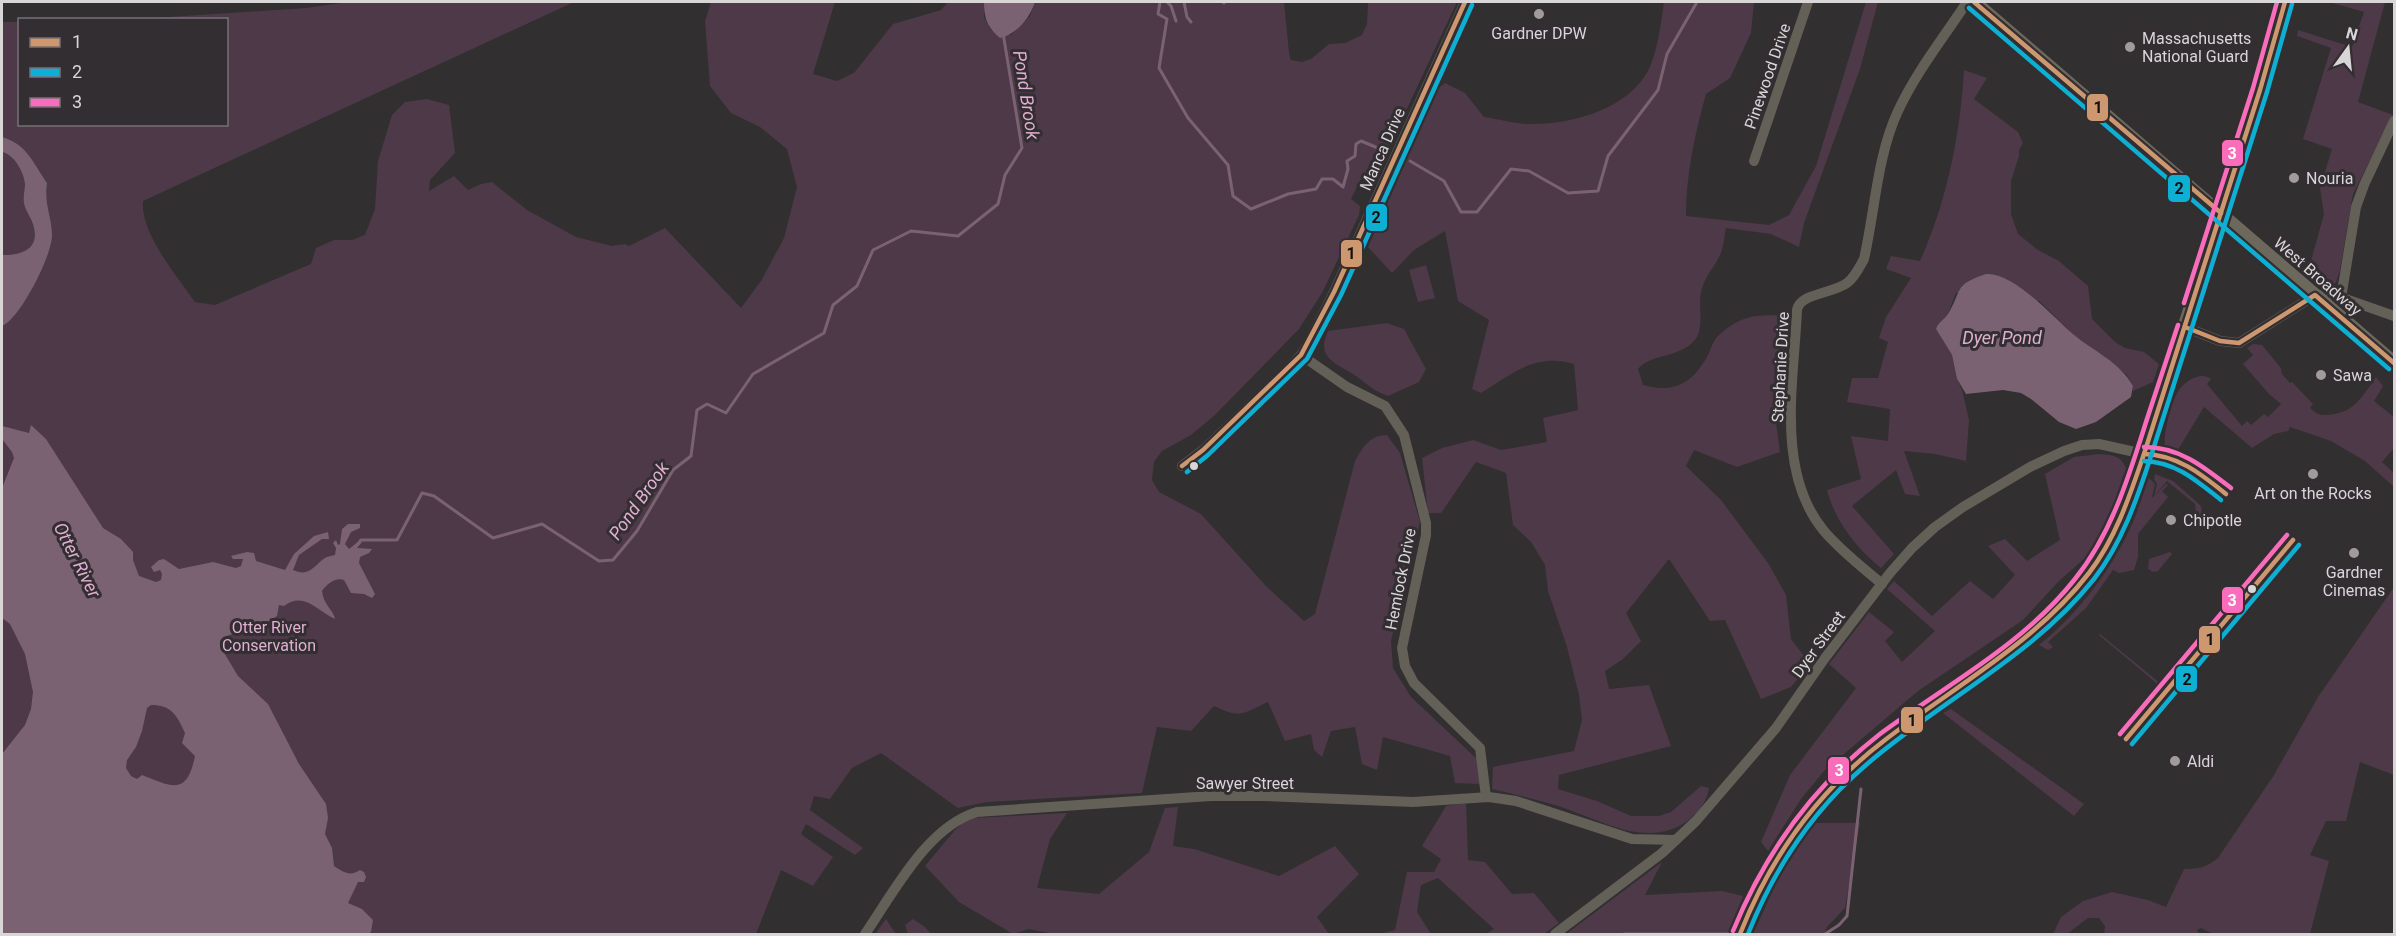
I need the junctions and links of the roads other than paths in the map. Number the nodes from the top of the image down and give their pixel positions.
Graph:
1 (1465, 2) edge
2 (1808, 2) edge
3 (1967, 2) edge
4 (1974, 2) edge
5 (2285, 2) edge
6 (2394, 121) edge
7 (1754, 161) dead end
8 (2221, 213) junction
9 (2315, 295) junction
10 (2341, 298) junction
11 (2394, 316) edge
12 (2185, 327) junction
13 (1301, 355) junction
14 (2394, 363) edge
15 (2144, 454) junction
16 (1182, 466) dead end
17 (1882, 584) junction
18 (1486, 797) junction
19 (1676, 840) junction
20 (1741, 932) edge
21 (865, 934) edge
22 (1556, 934) edge

1 - 13 street, Manca Drive
2 - 7 street, Pinewood Drive
3 - 17 street, Stephanie Drive
4 - 8 main road, West Broadway
5 - 8 main road
6 - 10 street
8 - 9 main road, West Broadway
8 - 12 main road
9 - 10 street
9 - 12 street
9 - 14 main road, West Broadway
10 - 11 street
12 - 15 main road
13 - 16 street, Manca Drive
13 - 18 street, Hemlock Drive
15 - 17 street, Dyer Street
15 - 20 main road
17 - 19 street, Dyer Street
18 - 19 street, Sawyer Street
18 - 21 street, Sawyer Street
19 - 22 street, Dyer Street

